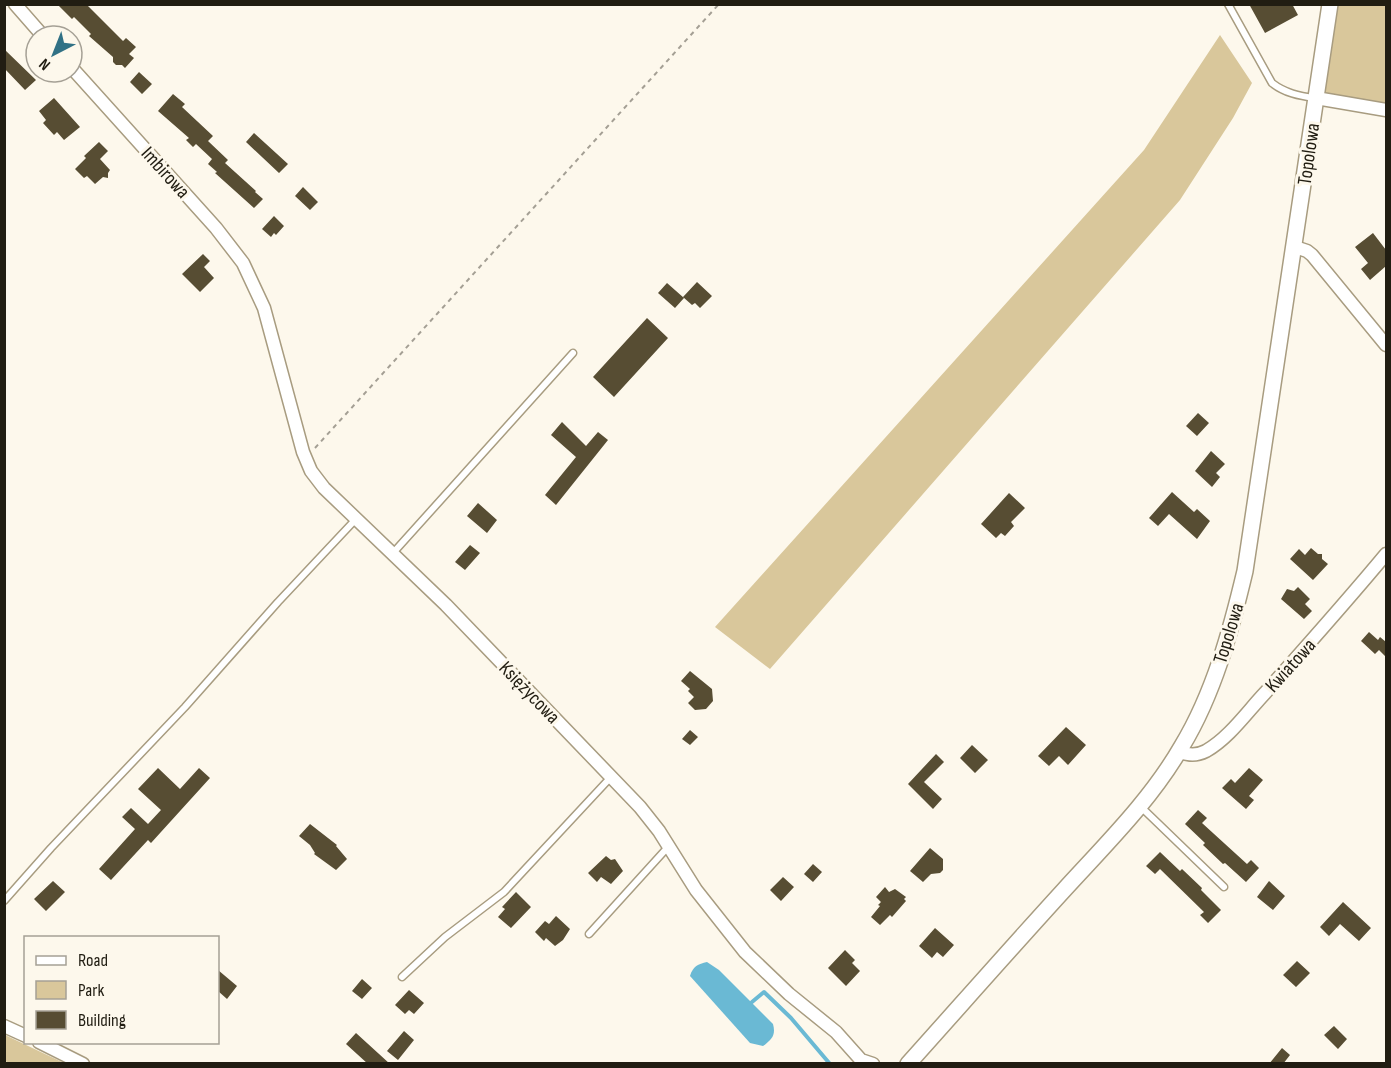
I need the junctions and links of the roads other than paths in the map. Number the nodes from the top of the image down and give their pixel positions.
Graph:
1 (15, 4) edge
2 (1228, 4) edge
3 (1330, 4) edge
4 (32, 24) edge
5 (84, 81) edge
6 (1316, 98) junction
7 (1386, 110) edge
8 (1295, 247) junction
9 (253, 282) joint
10 (1386, 345) edge
11 (573, 353) dead end
12 (356, 519) junction
13 (393, 553) junction
14 (1386, 554) edge
15 (1179, 752) junction
16 (612, 776) junction
17 (1139, 806) junction
18 (669, 846) junction
19 (1224, 887) dead end
20 (4, 901) edge
21 (589, 934) dead end
22 (402, 977) dead end
23 (4, 1026) edge
24 (24, 1035) edge
25 (43, 1044) edge
26 (861, 1062) edge
27 (83, 1064) edge
28 (908, 1064) edge

1 - 4 street
2 - 6 lane
3 - 6 street, Topolowa
5 - 9 street, Imbirowa
6 - 7 street
6 - 8 street, Topolowa
8 - 10 street
8 - 15 street, Topolowa
9 - 12 street, Księżycowa
11 - 13 lane
12 - 13 street, Księżycowa
12 - 20 lane
13 - 16 street, Księżycowa
14 - 15 street, Kwiatowa
15 - 17 street, Topolowa
16 - 18 street, Księżycowa
16 - 22 lane
17 - 19 lane
17 - 28 street, Topolowa
18 - 21 lane
18 - 26 street, Księżycowa
23 - 24 street
25 - 27 street

